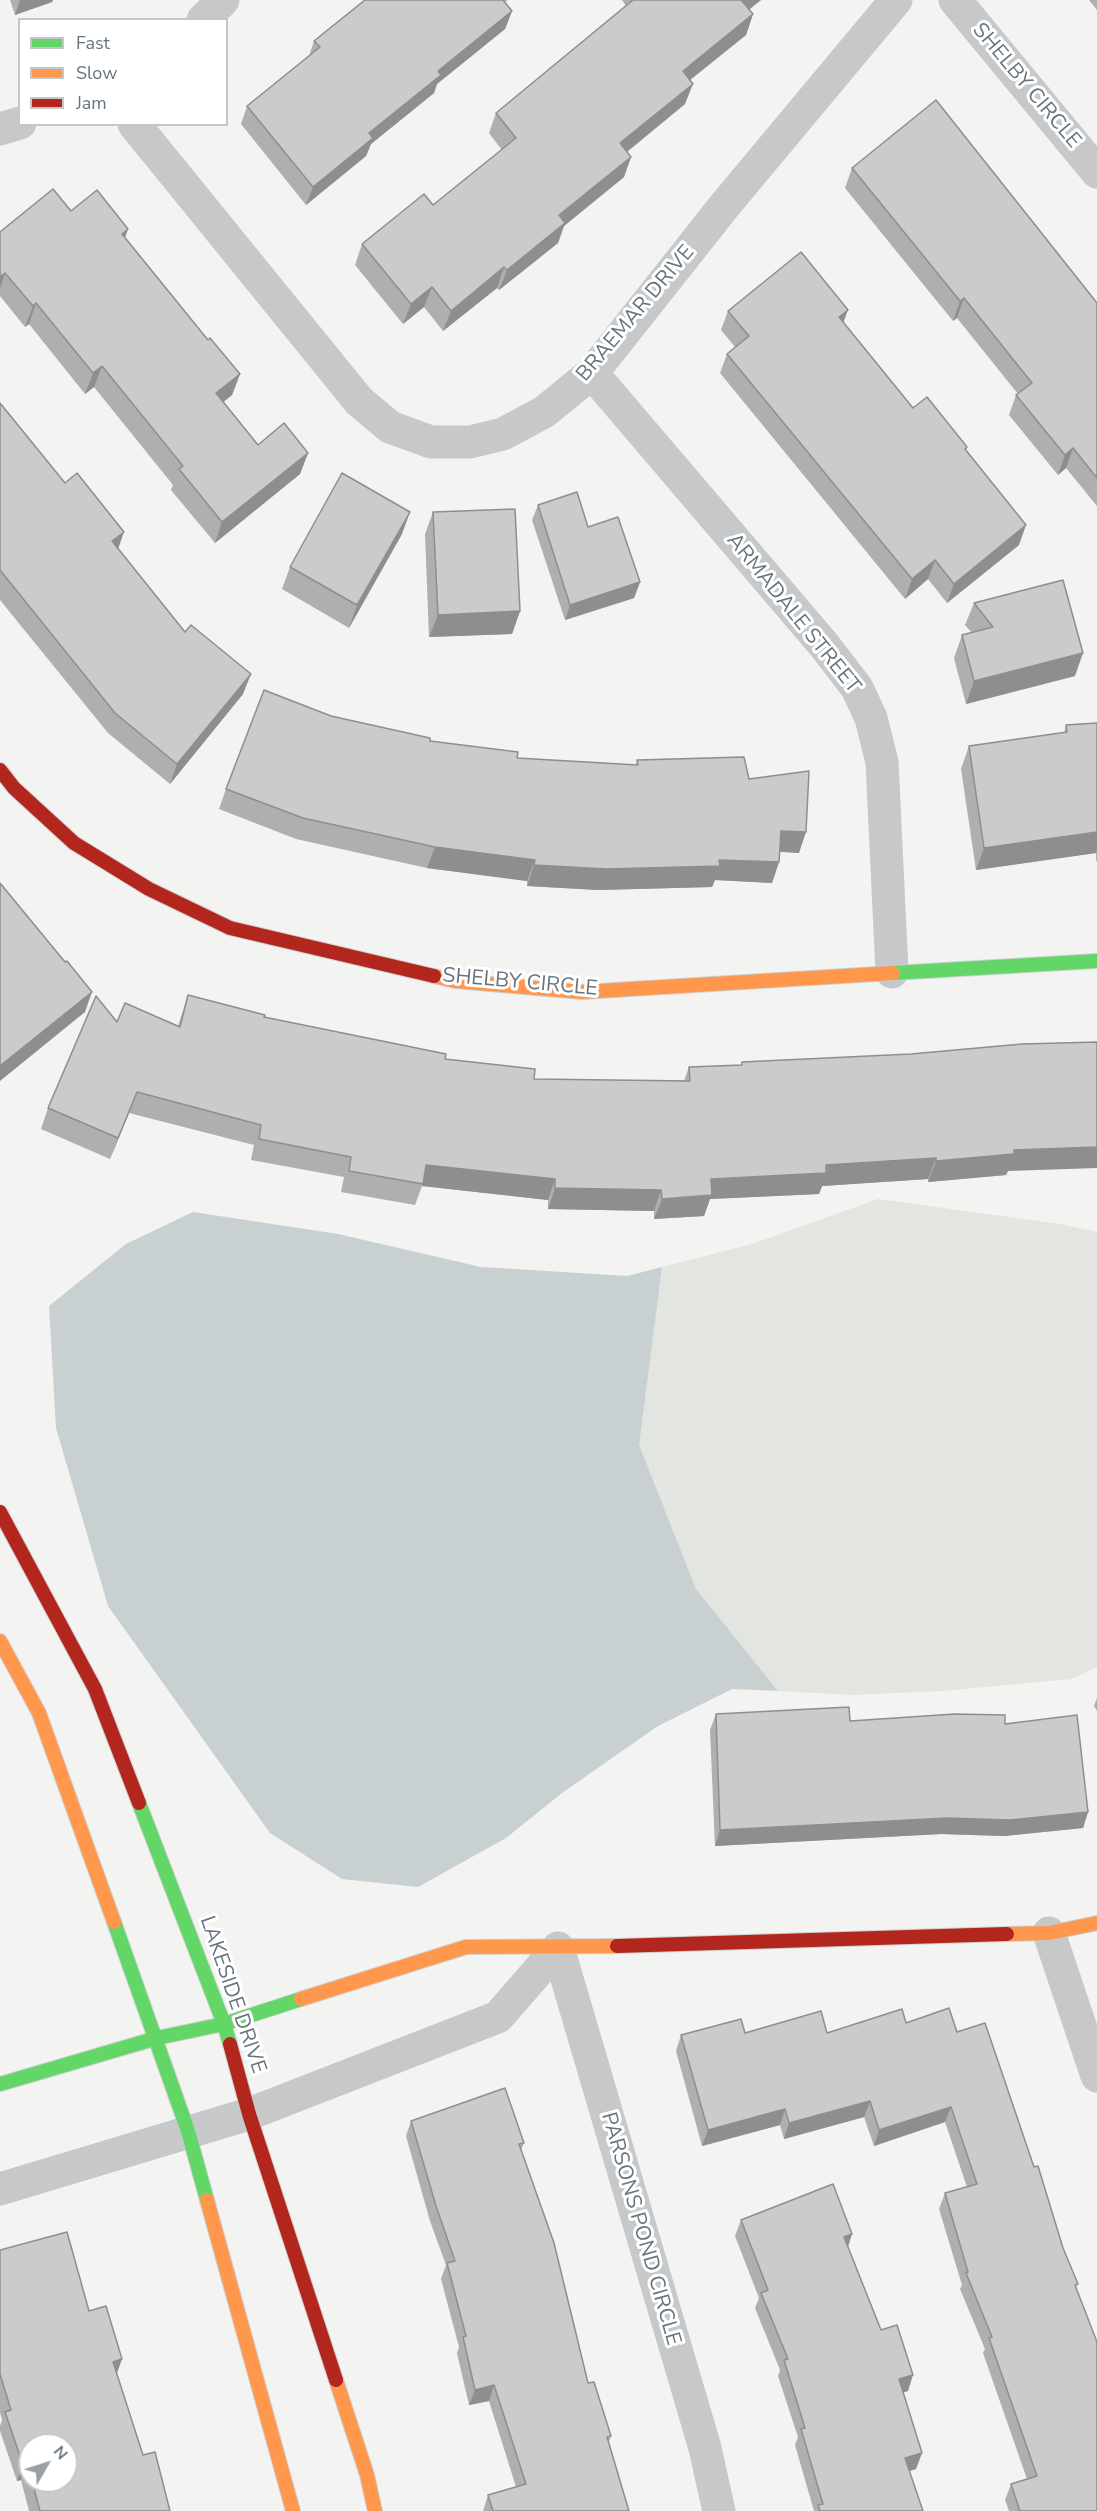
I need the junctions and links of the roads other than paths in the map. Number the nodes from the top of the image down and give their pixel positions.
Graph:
1 (223, 0) edge
2 (896, 0) edge
3 (955, 0) edge
4 (205, 18) edge
5 (18, 124) edge
6 (136, 126) edge
7 (0, 129) edge
8 (1097, 172) edge
9 (592, 373) junction
10 (0, 770) edge
11 (1097, 961) edge
12 (892, 972) junction
13 (0, 1512) edge
14 (0, 1641) edge
15 (1097, 1923) edge
16 (1049, 1933) junction
17 (558, 1948) junction
18 (224, 2024) junction
19 (157, 2038) junction
20 (1097, 2076) edge
21 (0, 2084) edge
22 (249, 2114) junction
23 (188, 2131) junction
24 (0, 2189) edge
25 (293, 2511) edge
26 (375, 2511) edge
27 (719, 2511) edge

1 - 4 street
2 - 9 street, BRAEMAR DRIVE
3 - 8 street, SHELBY CIRCLE
5 - 7 street
6 - 9 street, BRAEMAR DRIVE
9 - 12 street, ARMADALE STREET
10 - 12 street, SHELBY CIRCLE
11 - 12 street, SHELBY CIRCLE
13 - 18 street, LAKESIDE DRIVE
14 - 19 street
15 - 16 street
16 - 17 street
16 - 20 street
17 - 18 street
17 - 22 street
17 - 27 street, PARSONS POND CIRCLE
18 - 19 street
18 - 22 street, LAKESIDE DRIVE
19 - 21 street
19 - 23 street
22 - 23 street
22 - 26 street, LAKESIDE DRIVE
23 - 24 street
23 - 25 street

